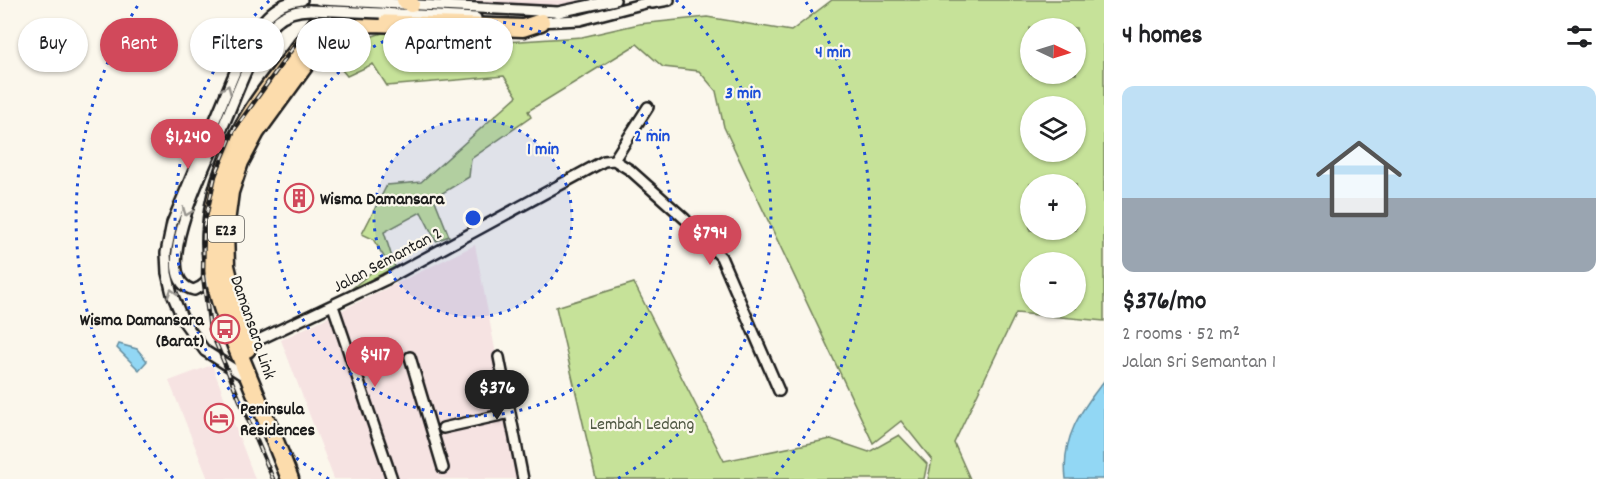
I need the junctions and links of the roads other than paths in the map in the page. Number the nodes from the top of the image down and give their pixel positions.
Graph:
1 (302, 0) edge
2 (319, 0) edge
3 (331, 0) edge
4 (346, 0) edge
5 (615, 0) edge
6 (657, 0) edge
7 (669, 0) edge
8 (408, 2) edge
9 (643, 4) junction
10 (380, 8) junction
11 (541, 22) junction
12 (648, 107) dead end
13 (271, 111) junction
14 (614, 160) junction
15 (211, 252) junction
16 (333, 306) junction
17 (246, 346) junction
18 (410, 357) dead end
19 (499, 357) dead end
20 (250, 380) junction
21 (779, 391) dead end
22 (510, 412) junction
23 (443, 428) dead end
24 (443, 468) dead end
25 (290, 479) edge
26 (299, 479) edge
27 (392, 479) edge
28 (523, 479) edge

20 -> 1 street
2 - 10 street, bridge
3 - 15 highway, Damansara Link / E23
4 - 13 highway, Damansara Link / E23
5 - 8 street
6 - 9 street
7 - 9 street
8 - 10 street
9 - 11 street
10 - 11 street
10 -> 15 street, bridge
11 - 13 highway
12 - 14 street
13 - 17 highway, Damansara Link / E23
14 - 16 street, Jalan Semantan 2
14 - 21 street
15 - 20 highway, Damansara Link / E23
16 - 17 street, Jalan Semantan 2
16 - 27 street
17 - 26 highway, Damansara Link / E23
18 - 24 street
19 - 22 street
20 - 25 highway, Damansara Link / E23
22 - 23 street
22 - 28 street

